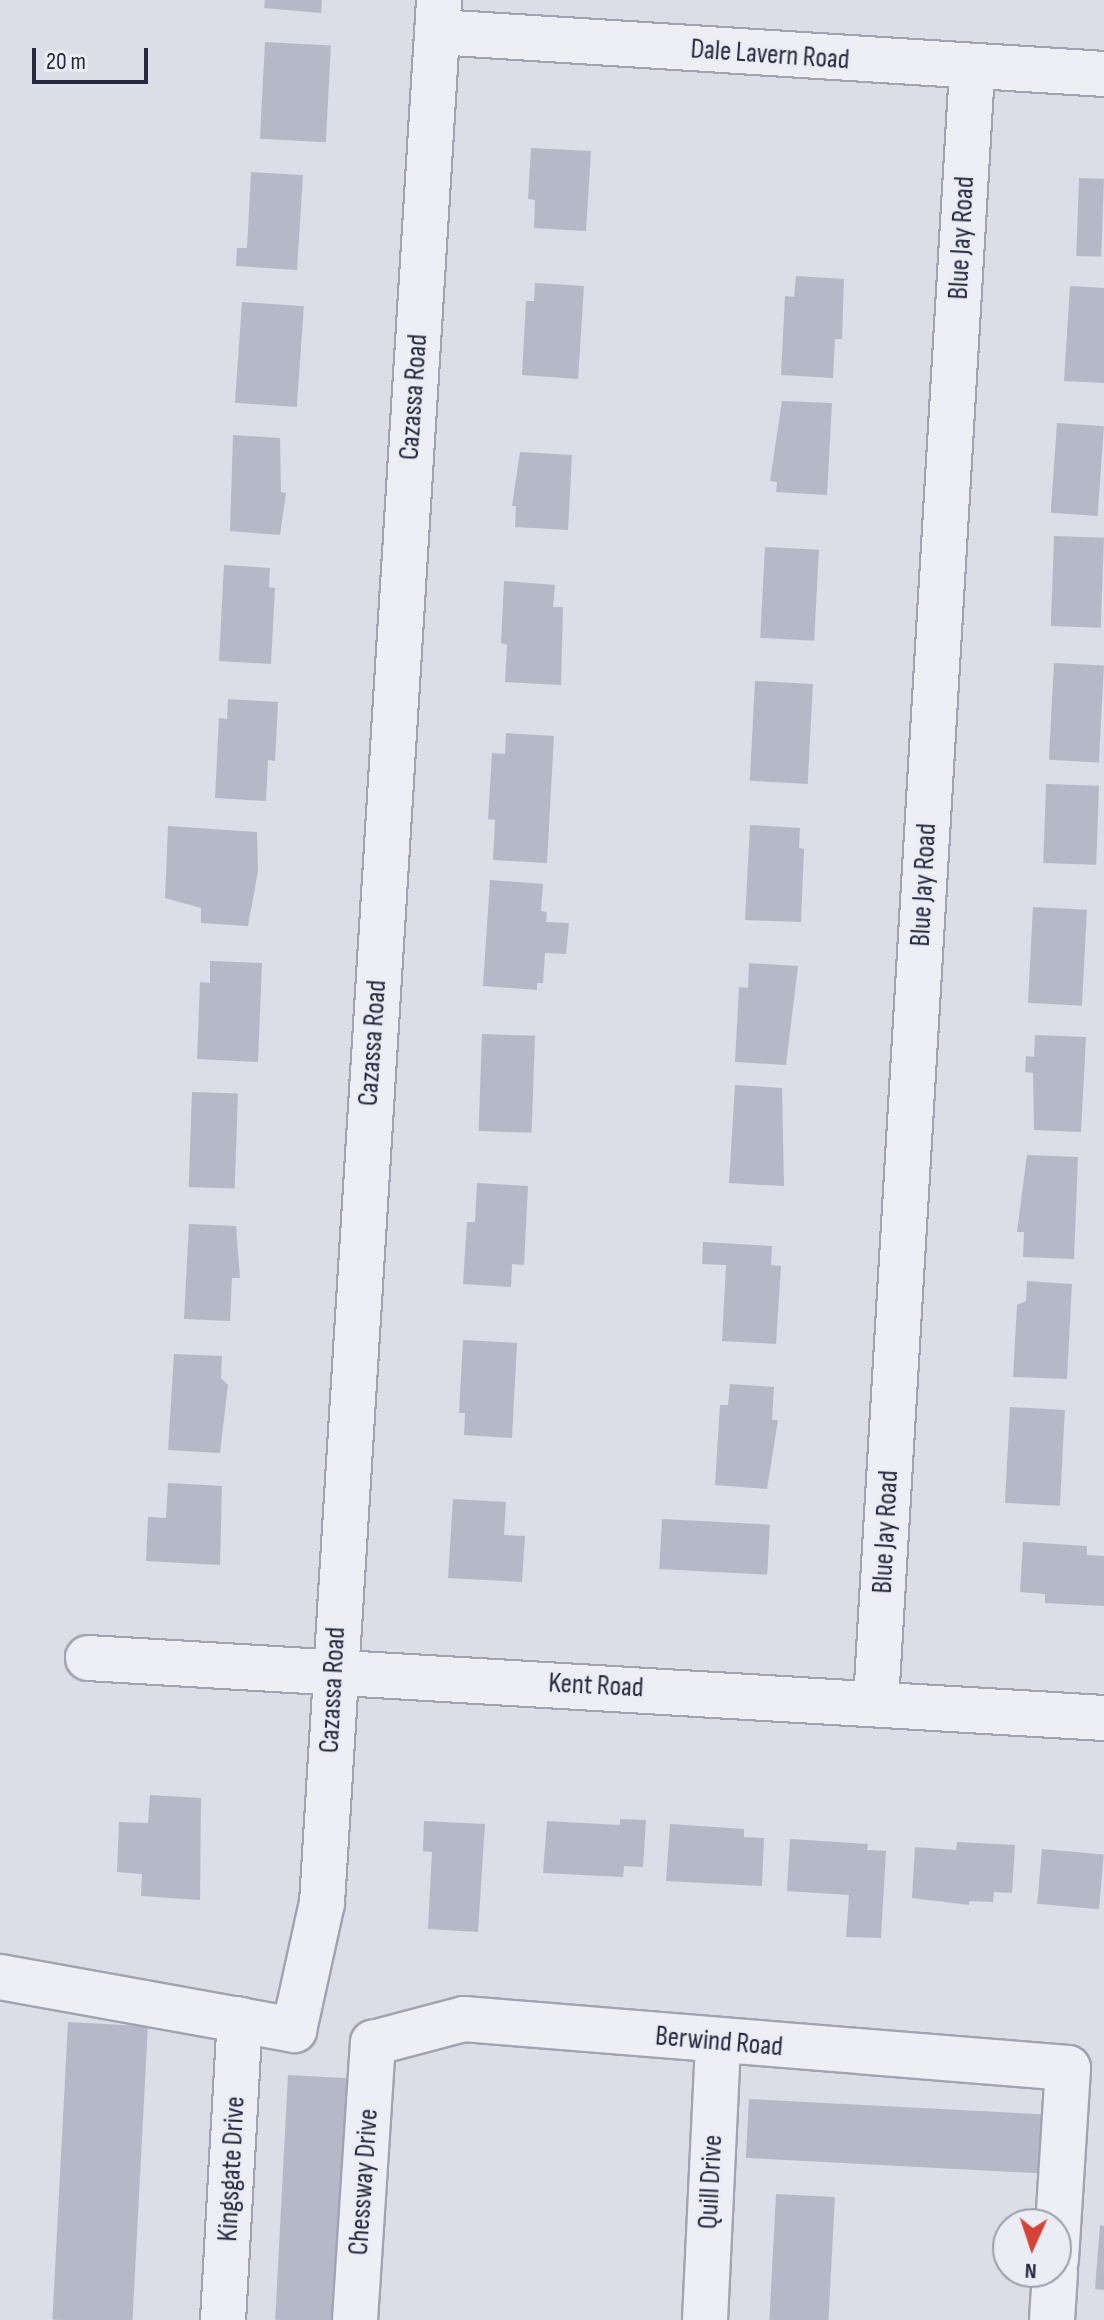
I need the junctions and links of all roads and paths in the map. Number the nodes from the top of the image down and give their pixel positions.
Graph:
1 (438, 16) edge
2 (972, 69) junction
3 (1104, 74) edge
4 (88, 1658) dead end
5 (334, 1673) junction
6 (876, 1701) junction
7 (1104, 1718) edge
8 (0, 1977) edge
9 (240, 2019) junction
10 (373, 2043) joint
11 (718, 2043) junction
12 (1059, 2208) edge
13 (1054, 2288) edge
14 (223, 2320) edge
15 (355, 2320) edge
16 (705, 2320) edge
17 (1052, 2320) edge

1 - 2 street, Dale Lavern Road
1 - 5 street, Cazassa Road
2 - 3 street, Dale Lavern Road
2 - 6 street, Blue Jay Road
4 - 5 street, Kent Road
5 - 6 street, Kent Road
5 - 9 street, Cazassa Road
6 - 7 street, Kent Road
8 - 9 street
9 - 14 street, Kingsgate Drive
10 - 11 street, Berwind Road
10 - 15 street, Chessway Drive
11 - 12 street, Berwind Road
11 - 16 street, Quill Drive
13 - 17 street

